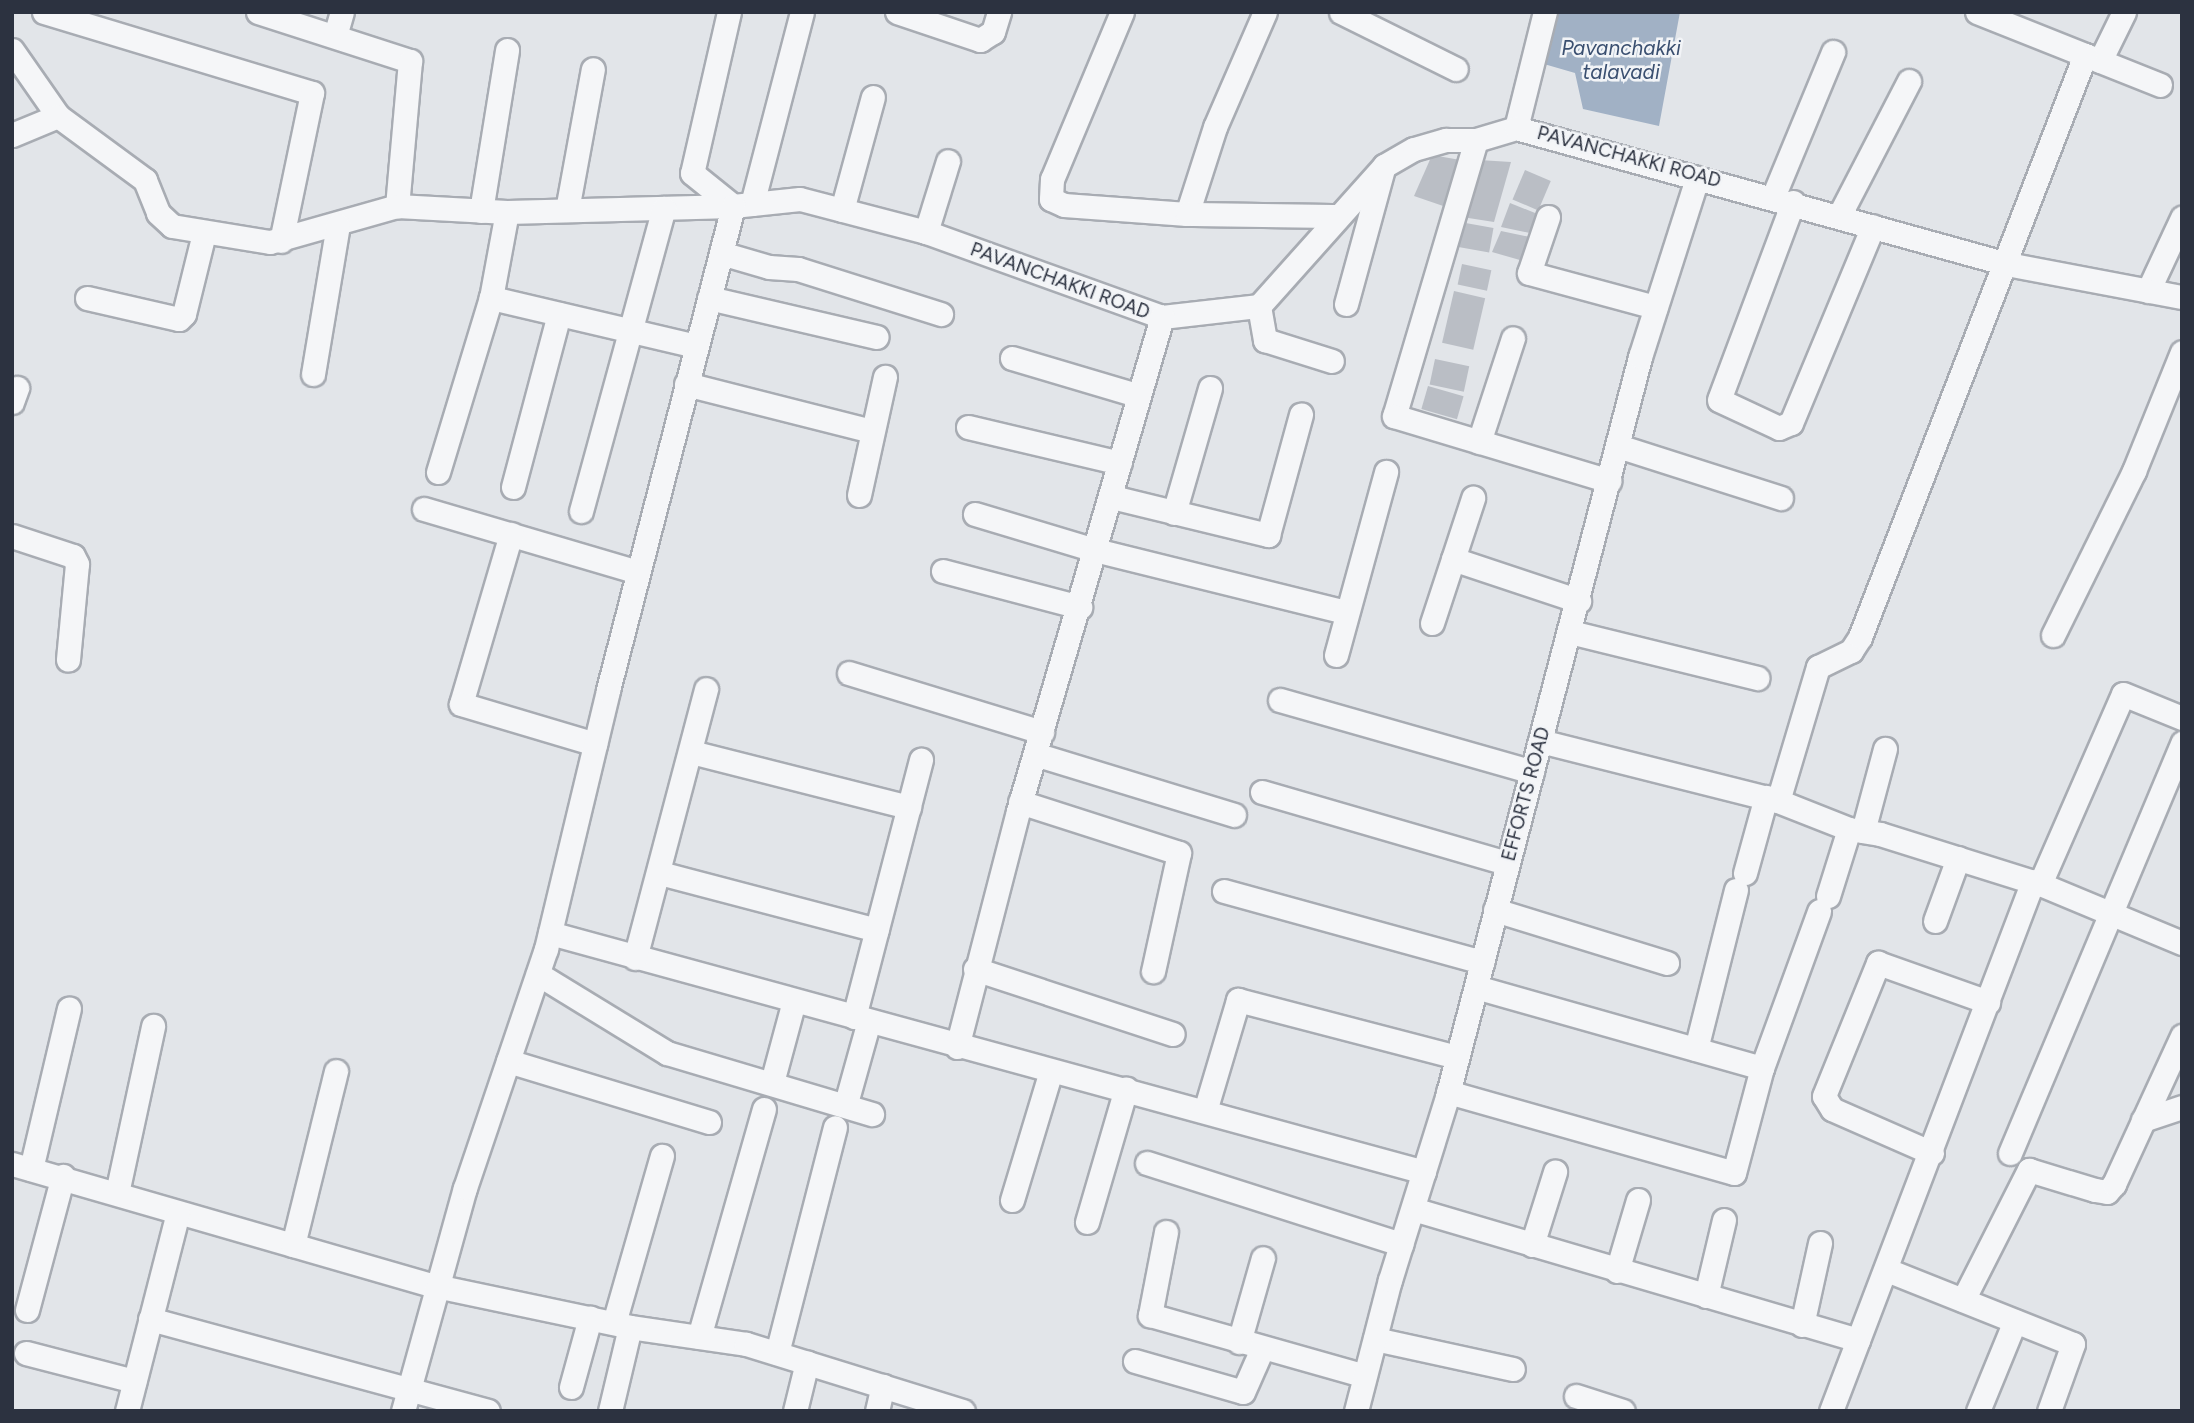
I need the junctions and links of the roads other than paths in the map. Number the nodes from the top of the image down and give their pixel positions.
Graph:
1 (44, 12) edge
2 (258, 12) edge
3 (342, 12) edge
4 (729, 12) edge
5 (802, 12) edge
6 (897, 12) edge
7 (999, 12) edge
8 (1122, 12) edge
9 (1265, 12) edge
10 (1341, 12) edge
11 (1545, 12) edge
12 (1977, 12) edge
13 (2124, 12) edge
14 (943, 19) edge
15 (335, 36) junction
16 (12, 50) edge
17 (507, 50) dead end
18 (1833, 52) dead end
19 (2093, 58) junction
20 (593, 69) dead end
21 (1456, 69) dead end
22 (1909, 81) dead end
23 (2160, 85) dead end
24 (873, 97) dead end
25 (55, 117) junction
26 (1516, 128) junction
27 (15, 134) edge
28 (1476, 140) junction
29 (948, 161) dead end
30 (1384, 166) junction
31 (1697, 178) junction
32 (1783, 200) junction
33 (743, 205) junction
34 (397, 206) junction
35 (664, 208) junction
36 (567, 210) junction
37 (842, 210) junction
38 (481, 211) junction
39 (507, 212) junction
40 (1187, 214) junction
41 (1338, 216) junction
42 (1548, 216) dead end
43 (1839, 216) junction
44 (2182, 218) edge
45 (338, 225) junction
46 (1873, 226) junction
47 (926, 232) junction
48 (204, 233) junction
49 (281, 241) junction
50 (721, 253) junction
51 (2007, 264) junction
52 (2148, 291) junction
53 (2182, 297) edge
54 (87, 298) dead end
55 (491, 298) junction
56 (709, 298) junction
57 (1346, 304) dead end
58 (1259, 306) junction
59 (1655, 307) junction
60 (559, 314) junction
61 (941, 314) dead end
62 (1162, 317) junction
63 (632, 330) junction
64 (877, 337) dead end
65 (1513, 338) dead end
66 (696, 346) junction
67 (2182, 352) edge
68 (1012, 358) dead end
69 (1332, 360) dead end
70 (313, 374) dead end
71 (885, 377) dead end
72 (686, 384) junction
73 (1210, 388) dead end
74 (1137, 395) junction
75 (1301, 414) dead end
76 (968, 427) dead end
77 (872, 431) junction
78 (1479, 442) junction
79 (1618, 446) junction
80 (1120, 463) junction
81 (1386, 471) dead end
82 (438, 472) dead end
83 (1609, 481) junction
84 (513, 487) dead end
85 (859, 495) dead end
86 (1112, 496) junction
87 (1473, 498) dead end
88 (1781, 498) dead end
89 (424, 509) dead end
90 (581, 511) dead end
91 (1174, 513) junction
92 (975, 514) dead end
93 (511, 534) junction
94 (12, 536) edge
95 (1095, 550) junction
96 (1453, 559) junction
97 (943, 571) dead end
98 (638, 572) junction
99 (1579, 601) junction
100 (1080, 607) junction
101 (1346, 612) junction
102 (1432, 623) dead end
103 (1570, 632) junction
104 (2053, 635) dead end
105 (1336, 655) dead end
106 (68, 660) dead end
107 (849, 673) dead end
108 (1757, 678) dead end
109 (706, 689) dead end
110 (1280, 699) dead end
111 (2180, 714) edge
112 (1042, 732) junction
113 (1540, 741) junction
114 (2182, 743) edge
115 (595, 744) junction
116 (1885, 749) dead end
117 (691, 752) junction
118 (1035, 754) junction
119 (921, 760) dead end
120 (1532, 772) junction
121 (1262, 792) dead end
122 (1772, 799) junction
123 (1020, 802) junction
124 (909, 807) junction
125 (1234, 815) dead end
126 (1856, 830) junction
127 (1958, 858) junction
128 (1507, 863) junction
129 (660, 873) junction
130 (2037, 883) junction
131 (1224, 891) dead end
132 (1495, 910) junction
133 (2109, 910) junction
134 (1935, 921) dead end
135 (877, 930) junction
136 (550, 933) junction
137 (2182, 943) edge
138 (635, 958) junction
139 (1482, 962) junction
140 (1667, 963) dead end
141 (975, 969) junction
142 (1153, 971) dead end
143 (538, 974) junction
144 (1476, 987) junction
145 (794, 1001) junction
146 (1988, 1002) junction
147 (69, 1009) dead end
148 (862, 1019) junction
149 (153, 1026) dead end
150 (1173, 1034) dead end
151 (2182, 1036) edge
152 (957, 1047) junction
153 (1696, 1049) junction
154 (1457, 1057) junction
155 (508, 1061) junction
156 (1762, 1068) junction
157 (336, 1071) dead end
158 (1052, 1072) junction
159 (774, 1075) dead end
160 (1126, 1089) junction
161 (1448, 1091) junction
162 (848, 1096) dead end
163 (2182, 1107) edge
164 (764, 1109) dead end
165 (1205, 1111) junction
166 (872, 1114) dead end
167 (2143, 1120) junction
168 (709, 1122) dead end
169 (835, 1127) dead end
170 (1932, 1153) junction
171 (2010, 1153) dead end
172 (662, 1156) dead end
173 (1147, 1163) dead end
174 (22, 1166) edge
175 (1424, 1172) junction
176 (1555, 1172) dead end
177 (63, 1176) junction
178 (117, 1193) junction
179 (1012, 1200) dead end
180 (1638, 1200) dead end
181 (1412, 1209) junction
182 (178, 1213) junction
183 (1724, 1220) dead end
184 (1087, 1222) dead end
185 (1166, 1231) dead end
186 (1821, 1243) dead end
187 (1401, 1244) junction
188 (293, 1245) junction
189 (1532, 1245) junction
190 (1263, 1258) dead end
191 (1887, 1270) junction
192 (1617, 1271) junction
193 (436, 1286) junction
194 (1706, 1297) junction
195 (1963, 1300) junction
196 (27, 1310) dead end
197 (590, 1318) junction
198 (150, 1319) junction
199 (2015, 1321) junction
200 (622, 1325) junction
201 (1802, 1325) junction
202 (699, 1337) junction
203 (1375, 1339) junction
204 (1858, 1340) junction
205 (1239, 1342) junction
206 (1262, 1349) junction
207 (26, 1353) dead end
208 (777, 1353) junction
209 (807, 1362) junction
210 (1135, 1362) dead end
211 (1513, 1369) dead end
212 (1365, 1376) junction
213 (135, 1381) junction
214 (883, 1385) junction
215 (571, 1387) dead end
216 (1576, 1396) dead end
217 (406, 1400) edge
218 (127, 1411) edge
219 (488, 1411) edge
220 (610, 1411) edge
221 (795, 1411) edge
222 (877, 1411) edge
223 (963, 1411) edge
224 (1356, 1411) edge
225 (1623, 1411) edge
226 (1832, 1411) edge
227 (1978, 1411) edge
228 (2049, 1411) edge

1 - 49 street
2 - 15 street
3 - 15 street
4 - 33 street
5 - 33 street
6 - 14 street
7 - 14 street
8 - 40 street
9 - 40 street
10 - 21 street
11 - 26 street
12 - 19 street
13 - 19 street
15 - 34 street
16 - 25 street
17 - 38 street
18 - 32 street
19 - 23 street
19 - 51 street
20 - 36 street
22 - 43 street
24 - 37 street
25 - 27 street
25 - 48 street
26 - 28 street, PAVANCHAKKI ROAD
26 - 31 street, PAVANCHAKKI ROAD
28 - 30 street, PAVANCHAKKI ROAD
28 - 78 street
29 - 47 street
30 - 41 street, PAVANCHAKKI ROAD
30 - 57 street
31 - 32 street, PAVANCHAKKI ROAD
31 - 59 street, EFFORTS ROAD
32 - 43 street, PAVANCHAKKI ROAD
32 - 46 street
33 - 35 street, PAVANCHAKKI ROAD
33 - 37 street, PAVANCHAKKI ROAD
33 - 50 street
34 - 38 street, PAVANCHAKKI ROAD
34 - 45 street
35 - 36 street, PAVANCHAKKI ROAD
35 - 63 street
36 - 39 street, PAVANCHAKKI ROAD
37 - 47 street, PAVANCHAKKI ROAD
38 - 39 street, PAVANCHAKKI ROAD
39 - 55 street
40 - 41 street
41 - 58 street, PAVANCHAKKI ROAD
42 - 59 street
43 - 46 street, PAVANCHAKKI ROAD
44 - 52 street
45 - 49 street
45 - 70 street
46 - 51 street, PAVANCHAKKI ROAD
47 - 62 street, PAVANCHAKKI ROAD
48 - 49 street
48 - 54 street
50 - 56 street
50 - 61 street
51 - 52 street, PAVANCHAKKI ROAD
51 - 122 street
52 - 53 street, PAVANCHAKKI ROAD
55 - 60 street
55 - 82 street
56 - 64 street
56 - 66 street
58 - 62 street, PAVANCHAKKI ROAD
58 - 69 street
59 - 79 street, EFFORTS ROAD
60 - 63 street
60 - 84 street
62 - 74 street
63 - 66 street
63 - 90 street
65 - 78 street
66 - 72 street
67 - 104 street
68 - 74 street
71 - 77 street
72 - 77 street
72 - 98 street
73 - 91 street
74 - 80 street
75 - 91 street
76 - 80 street
77 - 85 street
78 - 83 street
79 - 83 street, EFFORTS ROAD
79 - 88 street
80 - 86 street
81 - 101 street
83 - 99 street, EFFORTS ROAD
86 - 91 street
86 - 95 street
87 - 96 street
89 - 93 street
92 - 95 street
93 - 98 street
93 - 115 street
94 - 106 street
95 - 100 street
95 - 101 street
96 - 99 street
96 - 102 street
97 - 100 street
98 - 115 street
99 - 103 street, EFFORTS ROAD
100 - 112 street
101 - 105 street
103 - 108 street
103 - 113 street, EFFORTS ROAD
107 - 112 street
109 - 117 street
110 - 120 street
111 - 130 street
112 - 118 street
113 - 120 street, EFFORTS ROAD
113 - 122 street
114 - 133 street
115 - 136 street
116 - 126 street
117 - 124 street
117 - 129 street
118 - 123 street
118 - 125 street
119 - 124 street
120 - 128 street, EFFORTS ROAD
121 - 128 street
122 - 126 street
122 - 153 street
123 - 141 street
123 - 142 street
124 - 135 street
126 - 127 street
126 - 156 street
127 - 130 street
127 - 134 street
128 - 132 street, EFFORTS ROAD
129 - 135 street
129 - 138 street
130 - 133 street
130 - 146 street
131 - 139 street
132 - 139 street, EFFORTS ROAD
132 - 140 street
133 - 137 street
133 - 171 street
135 - 148 street
136 - 138 street
136 - 143 street
138 - 145 street
139 - 144 street, EFFORTS ROAD
141 - 150 street
141 - 152 street
143 - 155 street
143 - 166 street
144 - 153 street
144 - 154 street, EFFORTS ROAD
145 - 148 street
145 - 159 street
146 - 170 street
146 - 170 street
147 - 174 street
148 - 152 street
148 - 162 street
149 - 178 street
151 - 167 street
152 - 158 street
153 - 156 street
154 - 161 street, EFFORTS ROAD
154 - 165 street
155 - 168 street
155 - 193 street
156 - 161 street
157 - 188 street
158 - 160 street
158 - 179 street
160 - 165 street
160 - 184 street
161 - 175 street, EFFORTS ROAD
163 - 167 street
164 - 202 street
165 - 175 street
167 - 195 street
169 - 208 street
170 - 191 street
172 - 200 street
173 - 187 street
174 - 177 street
175 - 181 street, EFFORTS ROAD
176 - 189 street
177 - 178 street
177 - 196 street
178 - 182 street
180 - 192 street
181 - 187 street, EFFORTS ROAD
181 - 189 street
182 - 188 street
182 - 198 street
183 - 194 street
185 - 205 street
186 - 201 street
187 - 203 street, EFFORTS ROAD
188 - 193 street
189 - 192 street
190 - 205 street
191 - 195 street
191 - 204 street
192 - 194 street
193 - 197 street
193 - 217 street
194 - 201 street
195 - 199 street
197 - 200 street
197 - 215 street
198 - 213 street
198 - 217 street
199 - 227 street
199 - 228 street
200 - 202 street
200 - 220 street
201 - 204 street
202 - 208 street
203 - 211 street
203 - 212 street, EFFORTS ROAD
204 - 226 street
205 - 206 street
206 - 210 street
206 - 212 street
207 - 213 street
208 - 209 street
209 - 214 street
209 - 221 street
212 - 224 street, EFFORTS ROAD
213 - 218 street
214 - 222 street
214 - 223 street
216 - 225 street
217 - 219 street

